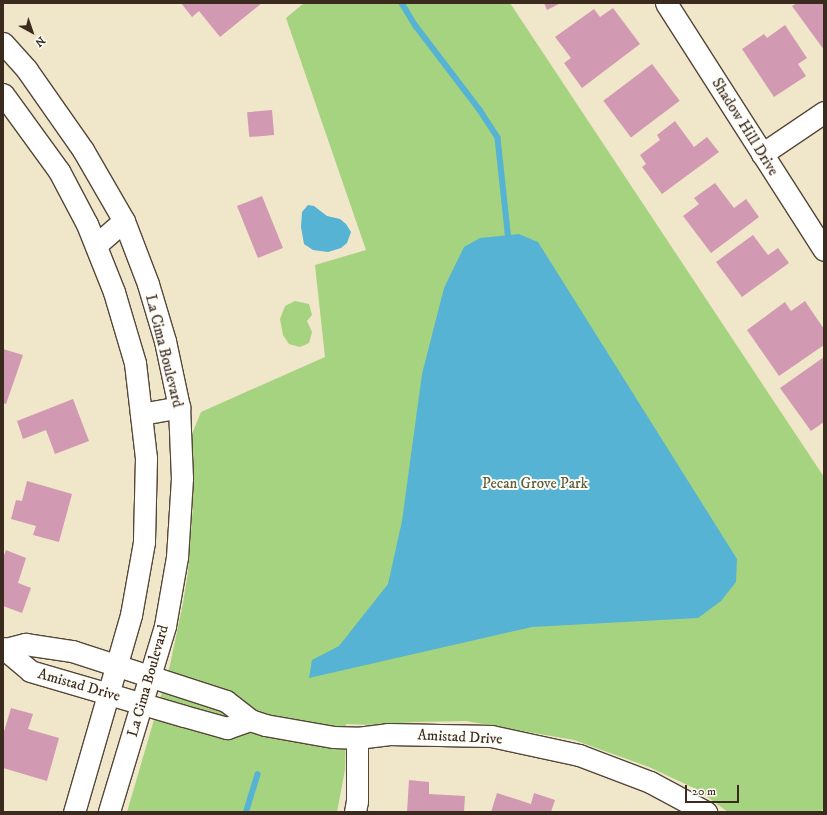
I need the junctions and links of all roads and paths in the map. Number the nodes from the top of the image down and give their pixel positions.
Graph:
1 (666, 3) edge
2 (3, 43) edge
3 (3, 94) edge
4 (824, 112) edge
5 (762, 154) junction
6 (124, 221) junction
7 (96, 246) junction
8 (824, 250) edge
9 (179, 407) junction
10 (141, 414) junction
11 (5, 648) edge
12 (117, 665) junction
13 (150, 676) junction
14 (109, 694) junction
15 (142, 703) junction
16 (250, 720) junction
17 (357, 738) junction
18 (74, 812) edge
19 (109, 812) edge
20 (355, 812) edge
21 (706, 812) edge

1 - 5 street, Shadow Hill Drive
2 - 6 street, La Cima Boulevard
3 - 7 street, La Cima Boulevard
4 - 5 street
5 - 8 street, Shadow Hill Drive
6 - 7 street
6 - 9 street, La Cima Boulevard
7 - 10 street, La Cima Boulevard
9 - 10 street
9 - 13 street, La Cima Boulevard
10 - 12 street, La Cima Boulevard
11 - 12 street, Amistad Drive
11 - 14 street, Amistad Drive
12 - 13 street, Amistad Drive
12 - 14 street, La Cima Boulevard
13 - 15 street, La Cima Boulevard
13 - 16 street, Amistad Drive
14 - 15 street, Amistad Drive
14 - 18 street, La Cima Boulevard
15 - 16 street, Amistad Drive
15 - 19 street, La Cima Boulevard
16 - 17 street, Amistad Drive
17 - 20 street
17 - 21 street, Amistad Drive

